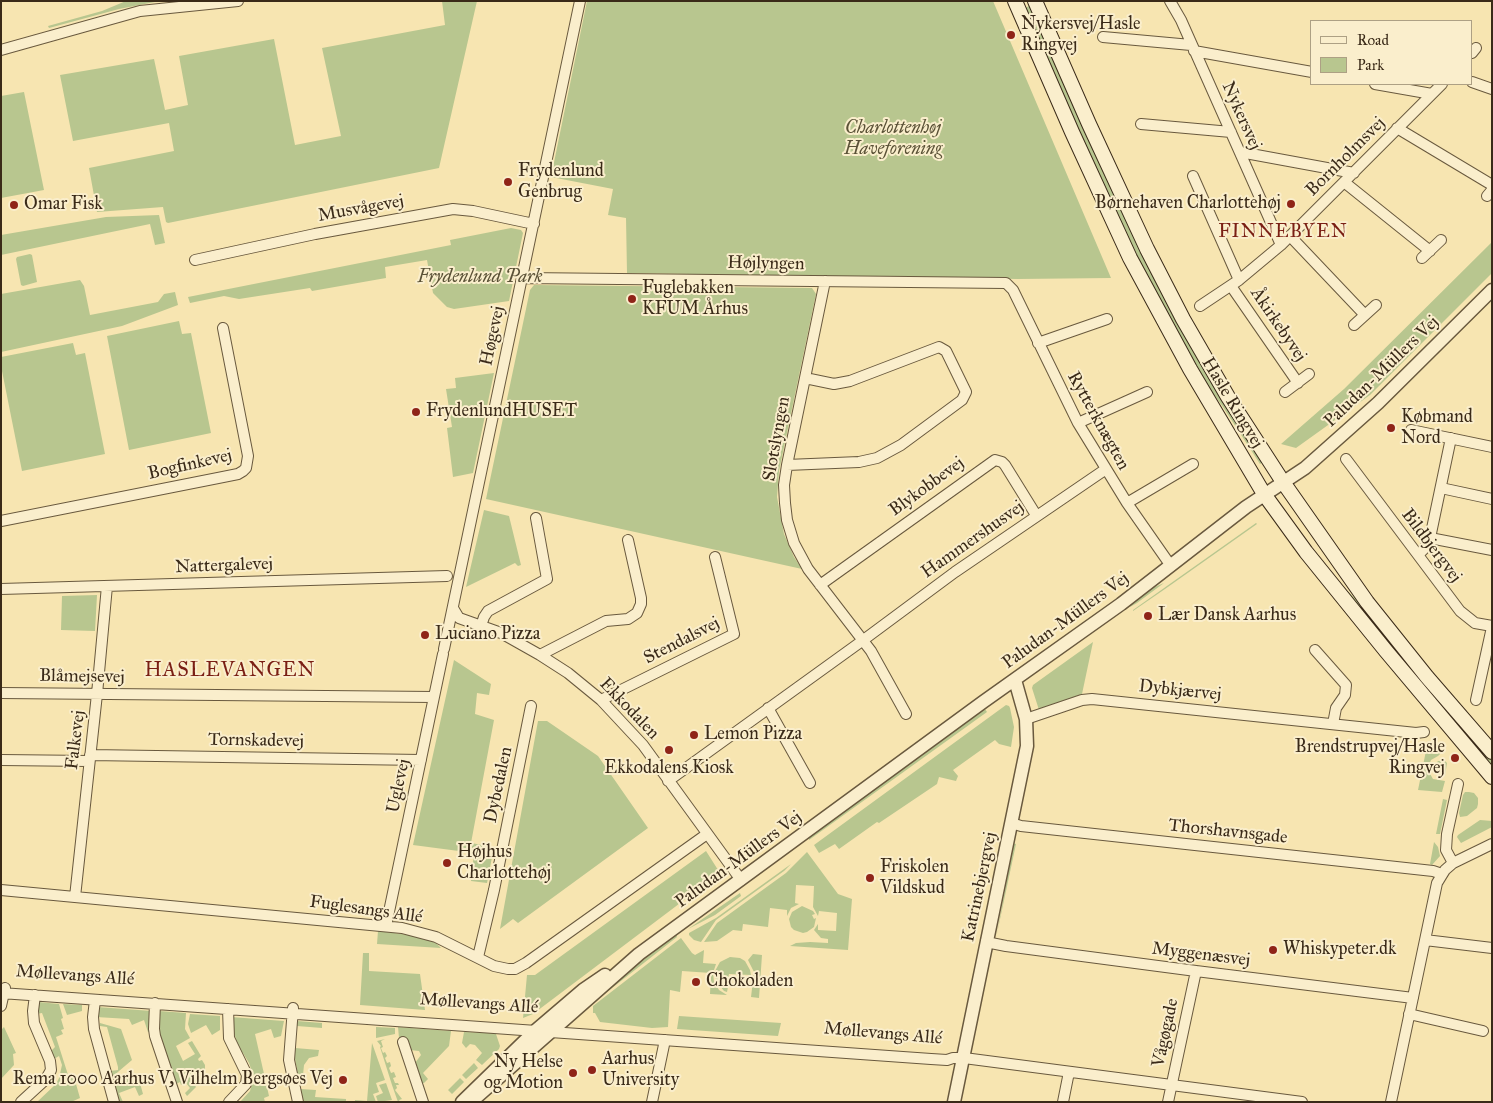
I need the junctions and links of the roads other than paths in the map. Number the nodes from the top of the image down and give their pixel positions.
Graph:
1 (238, 1) edge
2 (1015, 1) edge
3 (1035, 1) edge
4 (1170, 1) edge
5 (578, 3) edge
6 (1103, 37) dead end
7 (1193, 48) junction
8 (1, 50) edge
9 (1310, 72) edge
10 (1473, 82) edge
11 (1380, 85) edge
12 (1441, 85) edge
13 (1492, 89) edge
14 (1432, 94) junction
15 (1140, 124) dead end
16 (1397, 128) junction
17 (1231, 132) junction
18 (1240, 152) junction
19 (1354, 174) junction
20 (1193, 176) dead end
21 (1344, 182) junction
22 (1492, 185) edge
23 (534, 224) junction
24 (1290, 236) junction
25 (1442, 240) dead end
26 (1281, 245) junction
27 (195, 260) dead end
28 (523, 278) junction
29 (825, 281) junction
30 (1235, 283) junction
31 (1009, 285) joint
32 (1492, 290) edge
33 (1376, 305) dead end
34 (1200, 306) dead end
35 (1365, 315) junction
36 (1107, 319) dead end
37 (1354, 325) dead end
38 (223, 328) dead end
39 (1038, 343) junction
40 (1309, 374) dead end
41 (805, 378) junction
42 (1298, 383) junction
43 (1147, 392) dead end
44 (1285, 392) dead end
45 (1078, 422) junction
46 (1411, 430) dead end
47 (1451, 438) junction
48 (1492, 447) edge
49 (1346, 460) dead end
50 (1193, 464) dead end
51 (787, 465) junction
52 (1106, 469) junction
53 (1283, 482) junction
54 (1441, 488) junction
55 (1264, 494) junction
56 (1492, 499) edge
57 (1127, 503) junction
58 (1036, 515) junction
59 (536, 518) dead end
60 (1, 521) edge
61 (1430, 538) junction
62 (628, 540) dead end
63 (1492, 550) edge
64 (1418, 555) junction
65 (715, 557) dead end
66 (1171, 566) junction
67 (447, 576) dead end
68 (820, 585) junction
69 (107, 586) junction
70 (1, 589) edge
71 (453, 608) junction
72 (481, 626) junction
73 (1492, 627) edge
74 (862, 641) junction
75 (1315, 650) dead end
76 (444, 651) joint
77 (540, 655) junction
78 (1015, 680) junction
79 (1, 692) edge
80 (98, 694) junction
81 (433, 697) junction
82 (601, 700) junction
83 (1476, 700) dead end
84 (532, 706) dead end
85 (768, 708) junction
86 (906, 714) dead end
87 (1026, 719) junction
88 (1333, 724) junction
89 (1424, 732) dead end
90 (1492, 752) edge
91 (90, 758) junction
92 (1, 760) edge
93 (421, 760) junction
94 (1492, 777) edge
95 (668, 780) junction
96 (810, 783) dead end
97 (1458, 784) dead end
98 (1011, 822) junction
99 (707, 834) junction
100 (1492, 844) edge
101 (1453, 863) junction
102 (1442, 874) junction
103 (741, 880) junction
104 (1, 890) edge
105 (75, 897) junction
106 (386, 926) junction
107 (1425, 940) junction
108 (996, 944) junction
109 (1492, 948) edge
110 (478, 957) junction
111 (1196, 971) junction
112 (3, 990) edge
113 (35, 995) junction
114 (1413, 998) junction
115 (95, 1000) junction
116 (155, 1003) junction
117 (1, 1006) edge
118 (228, 1009) junction
119 (293, 1011) junction
120 (1409, 1014) junction
121 (545, 1028) junction
122 (1483, 1031) dead end
123 (665, 1040) junction
124 (402, 1042) dead end
125 (958, 1058) junction
126 (1069, 1072) junction
127 (1171, 1085) junction
128 (1284, 1101) edge
129 (21, 1102) edge
130 (114, 1102) edge
131 (177, 1102) edge
132 (229, 1102) edge
133 (298, 1102) edge
134 (424, 1102) edge
135 (462, 1102) edge
136 (471, 1102) edge
137 (652, 1102) edge
138 (954, 1102) edge
139 (1063, 1102) edge
140 (1168, 1102) edge
141 (1302, 1102) edge
142 (1391, 1102) edge

1 - 8 street
2 - 55 main road, Hasle Ringvej
3 - 53 main road, Hasle Ringvej
4 - 7 street, Nykersvej
5 - 23 street, Høgevej
6 - 7 street
7 - 9 street
7 - 17 street, Nykersvej
10 - 13 street
11 - 14 street
12 - 14 street, Bornholmsvej
14 - 16 street, Bornholmsvej
15 - 17 street
16 - 19 street, Bornholmsvej
16 - 22 street
17 - 18 street, Nykersvej
18 - 19 street
18 - 26 street, Nykersvej
19 - 21 street, Bornholmsvej
20 - 30 street, Åkirkebyvej
21 - 24 street, Bornholmsvej
21 - 25 street
23 - 27 street, Musvågevej
23 - 28 street, Høgevej
24 - 26 street, Bornholmsvej
24 - 35 street
26 - 30 street, Bornholmsvej
28 - 29 street, Højlyngen
28 - 71 street, Høgevej
29 - 31 street, Højlyngen
29 - 41 street, Slotslyngen
30 - 34 street, Bornholmsvej
30 - 42 street, Åkirkebyvej
31 - 39 street, Rytterknægten
32 - 53 street, Paludan-Müllers Vej
33 - 35 street
35 - 37 street
36 - 39 street
38 - 60 street, Bogfinkevej
39 - 45 street, Rytterknægten
40 - 42 street, Åkirkebyvej
41 - 51 street, Slotslyngen
41 - 51 street
42 - 44 street, Åkirkebyvej
43 - 45 street
45 - 52 street, Rytterknægten
46 - 47 street
47 - 48 street
47 - 54 street
49 - 64 street, Bildbjergvej
50 - 57 street
51 - 68 street, Slotslyngen
52 - 57 street, Rytterknægten
52 - 58 street, Hammershusvej
53 - 55 street, Paludan-Müllers Vej
53 - 90 main road, Hasle Ringvej
54 - 56 street
54 - 61 street
55 - 66 street, Paludan-Müllers Vej
55 - 94 main road, Hasle Ringvej
57 - 66 street, Rytterknægten
58 - 68 street, Blykobbevej
58 - 74 street, Hammershusvej
59 - 72 street
61 - 63 street
61 - 64 street
62 - 77 street
64 - 73 street, Bildbjergvej
65 - 82 street, Stendalsvej
66 - 78 street, Paludan-Müllers Vej
67 - 69 street, Nattergalevej
68 - 74 street, Slotslyngen
69 - 70 street, Nattergalevej
69 - 80 street, Falkevej
71 - 72 street, Ekkodalen
71 - 76 street, Høgevej
72 - 77 street, Ekkodalen
73 - 83 street
74 - 85 street, Hammershusvej
74 - 86 street
75 - 88 street
76 - 81 street, Uglevej
77 - 82 street, Ekkodalen
78 - 87 street, Katrinebjergvej
78 - 103 street, Paludan-Müllers Vej
79 - 80 street, Blåmejsevej
80 - 81 street, Blåmejsevej
80 - 91 street, Falkevej
81 - 93 street, Uglevej
82 - 95 street, Ekkodalen
84 - 110 street, Dybedalen
85 - 95 street, Hammershusvej
85 - 96 street
87 - 88 street, Dybkjærvej
87 - 98 street, Katrinebjergvej
88 - 89 street, Dybkjærvej
91 - 92 street, Tornskadevej
91 - 93 street, Tornskadevej
91 - 105 street, Falkevej
93 - 106 street, Uglevej
95 - 99 street, Ekkodalen
97 - 101 street
98 - 102 street, Thorshavnsgade
98 - 108 street, Katrinebjergvej
99 - 103 street, Ekkodalen
99 - 110 street, Fuglesangs Allé
100 - 101 street
101 - 102 street
102 - 107 street
103 - 121 street, Paludan-Müllers Vej
104 - 105 street, Fuglesangs Allé
105 - 106 street, Fuglesangs Allé
106 - 110 street, Fuglesangs Allé
107 - 109 street
107 - 114 street
108 - 111 street, Myggenæsvej
108 - 125 street, Katrinebjergvej
111 - 114 street, Myggenæsvej
111 - 127 street, Vågøgade
112 - 113 street, Møllevangs Allé
112 - 117 street
112 - 119 street, Møllevangs Allé
113 - 115 street, Møllevangs Allé
113 - 129 street
114 - 120 street
115 - 116 street, Møllevangs Allé
115 - 130 street
116 - 118 street, Møllevangs Allé
116 - 131 street
118 - 119 street, Møllevangs Allé
118 - 132 street
119 - 121 street, Møllevangs Allé
119 - 133 street
120 - 122 street
120 - 142 street
121 - 123 street, Møllevangs Allé
121 - 125 street, Møllevangs Allé
121 - 135 street, Paludan-Müllers Vej
121 - 136 street, Paludan-Müllers Vej
123 - 125 street, Møllevangs Allé
123 - 137 street
124 - 134 street
125 - 126 street, Møllevangs Allé
125 - 138 street, Katrinebjergvej
126 - 127 street, Møllevangs Allé
126 - 139 street
127 - 128 street, Møllevangs Allé
127 - 140 street, Vågøgade
128 - 141 street, Møllevangs Allé

